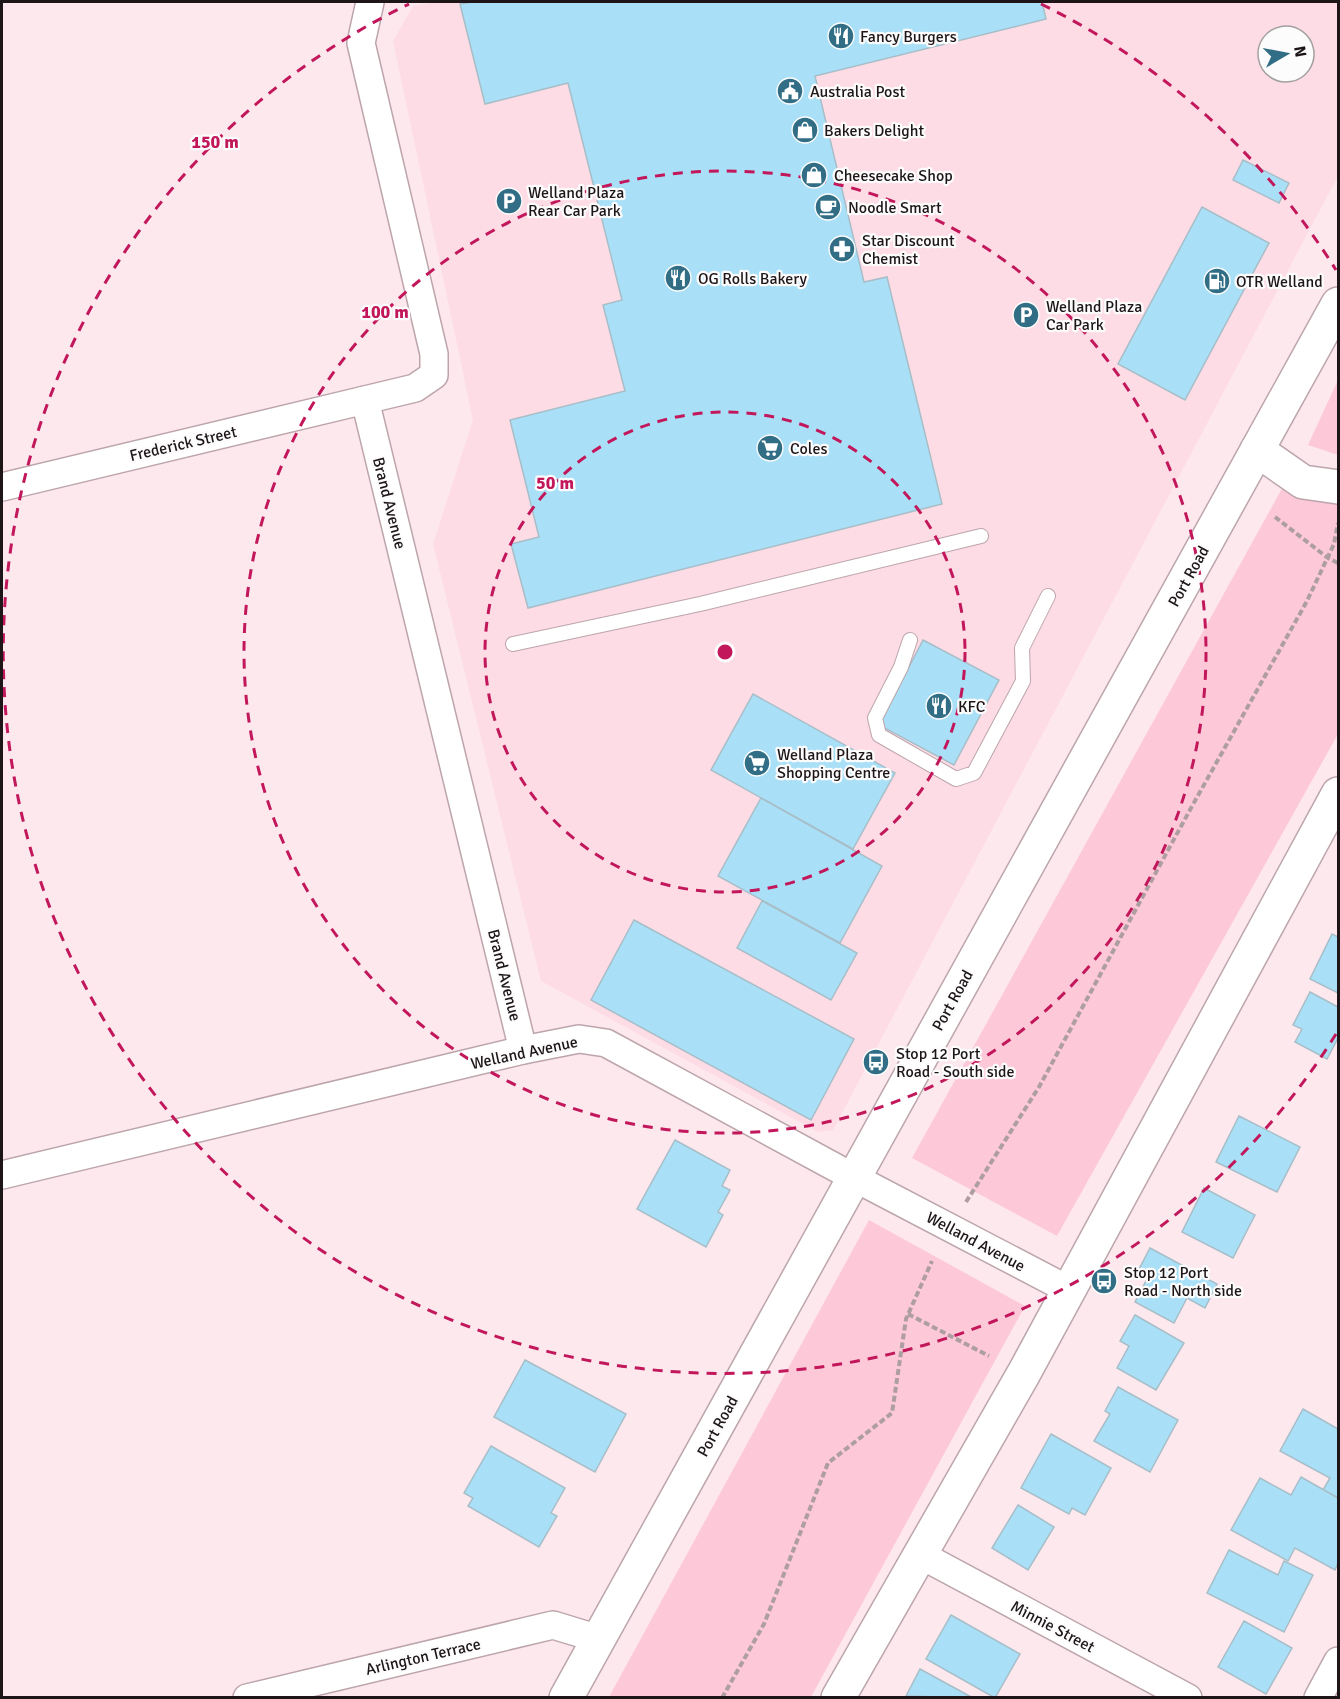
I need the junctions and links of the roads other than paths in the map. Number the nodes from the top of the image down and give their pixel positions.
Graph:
1 (370, 2) edge
2 (1338, 304) edge
3 (365, 400) junction
4 (1257, 450) junction
5 (2, 487) edge
6 (1338, 487) edge
7 (981, 536) dead end
8 (1048, 596) dead end
9 (910, 640) dead end
10 (513, 644) dead end
11 (1338, 794) edge
12 (523, 1050) junction
13 (2, 1175) edge
14 (853, 1177) junction
15 (1069, 1290) junction
16 (919, 1554) junction
17 (599, 1638) junction
18 (1338, 1661) edge
19 (247, 1698) edge
20 (566, 1698) edge
21 (838, 1698) edge
22 (1188, 1698) edge
23 (1318, 1698) edge

1 - 3 street
2 - 4 highway, Port Road
3 - 5 street, Frederick Street
3 - 12 street, Brand Avenue
4 - 6 highway
4 - 14 highway, Port Road
7 - 10 lane
8 - 9 lane
11 - 15 highway
12 - 13 street, Welland Avenue
12 - 14 street, Welland Avenue
14 - 15 street, Welland Avenue
14 - 17 highway, Port Road
15 - 16 highway
16 - 21 highway
16 - 22 street, Minnie Street
17 - 19 street, Arlington Terrace
17 - 20 highway, Port Road
18 - 23 street

